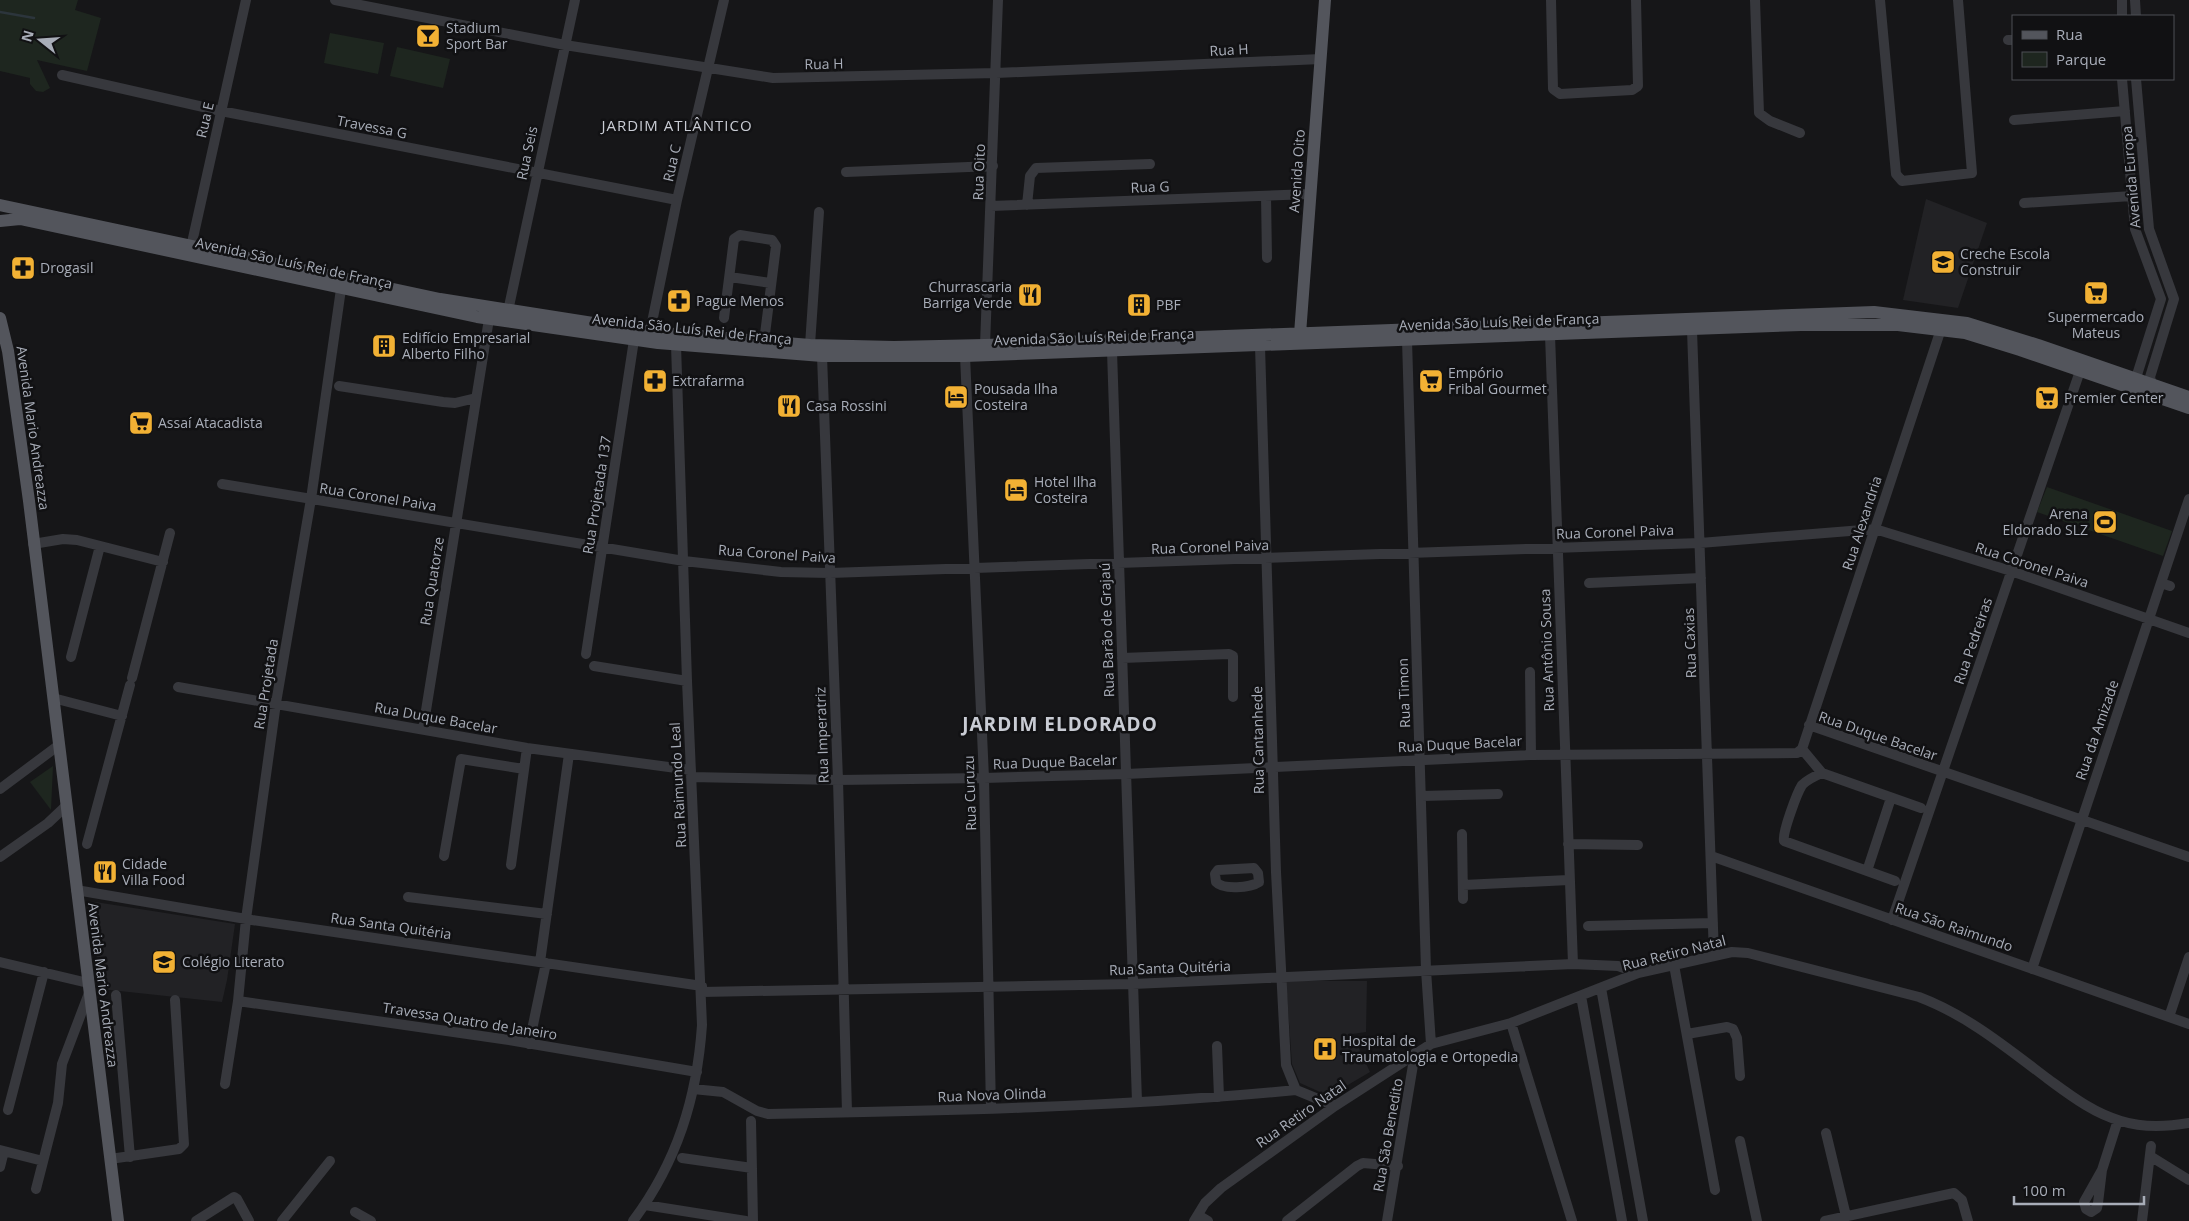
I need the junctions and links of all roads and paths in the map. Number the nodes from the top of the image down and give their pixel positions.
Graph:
1 (246, 0) edge
2 (335, 0) edge
3 (575, 0) edge
4 (724, 0) edge
5 (998, 0) edge
6 (1325, 0) edge
7 (1551, 0) edge
8 (1636, 0) edge
9 (1755, 0) edge
10 (1880, 0) edge
11 (1958, 0) edge
12 (2122, 0) edge
13 (2135, 0) edge
14 (2122, 15) edge
15 (2136, 15) edge
16 (565, 45) junction
17 (1321, 59) junction
18 (708, 68) junction
19 (996, 73) junction
20 (62, 75) dead end
21 (2122, 80) edge
22 (2136, 80) edge
23 (221, 111) junction
24 (2125, 111) junction
25 (2014, 120) dead end
26 (1800, 133) dead end
27 (1150, 164) dead end
28 (993, 166) junction
29 (846, 172) dead end
30 (537, 174) junction
31 (1311, 194) junction
32 (1266, 196) junction
33 (2132, 196) junction
34 (677, 200) junction
35 (2024, 203) dead end
36 (0, 205) edge
37 (1028, 205) junction
38 (991, 206) junction
39 (819, 212) dead end
40 (0, 220) edge
41 (191, 247) junction
42 (1267, 258) dead end
43 (2164, 270) junction
44 (2153, 275) junction
45 (730, 277) junction
46 (771, 282) junction
47 (341, 289) junction
48 (508, 312) junction
49 (0, 318) edge
50 (724, 318) dead end
51 (489, 319) junction
52 (1940, 329) junction
53 (1692, 330) junction
54 (650, 332) junction
55 (1550, 335) junction
56 (1303, 339) junction
57 (634, 340) junction
58 (672, 340) junction
59 (1407, 340) junction
60 (1103, 341) junction
61 (0, 342) edge
62 (764, 342) junction
63 (810, 345) junction
64 (985, 345) junction
65 (1260, 346) junction
66 (1112, 351) junction
67 (822, 356) junction
68 (965, 356) junction
69 (2080, 370) junction
70 (2137, 384) junction
71 (2152, 384) junction
72 (339, 386) dead end
73 (2189, 397) edge
74 (476, 398) junction
75 (2189, 408) edge
76 (222, 484) dead end
77 (311, 499) junction
78 (2189, 499) edge
79 (455, 524) junction
80 (1875, 529) junction
81 (170, 533) dead end
82 (1700, 543) junction
83 (34, 544) junction
84 (100, 546) junction
85 (604, 546) junction
86 (1558, 548) junction
87 (1413, 552) junction
88 (1268, 559) junction
89 (684, 561) junction
90 (163, 562) junction
91 (1118, 563) junction
92 (975, 567) junction
93 (2011, 571) junction
94 (830, 573) junction
95 (1701, 578) junction
96 (1589, 583) dead end
97 (2149, 619) junction
98 (2189, 633) edge
99 (586, 654) dead end
100 (71, 657) dead end
101 (1122, 658) junction
102 (594, 666) dead end
103 (1530, 672) dead end
104 (687, 681) junction
105 (178, 687) dead end
106 (1233, 697) dead end
107 (53, 698) junction
108 (276, 703) junction
109 (122, 716) junction
110 (1809, 725) junction
111 (423, 729) junction
112 (59, 745) junction
113 (527, 748) junction
114 (1802, 749) junction
115 (1707, 753) junction
116 (568, 754) junction
117 (1564, 754) junction
118 (1531, 755) junction
119 (1420, 760) junction
120 (1272, 767) junction
121 (524, 768) junction
122 (1822, 772) junction
123 (1943, 772) junction
124 (691, 773) junction
125 (1126, 774) junction
126 (984, 778) junction
127 (838, 780) junction
128 (0, 789) edge
129 (1498, 794) dead end
130 (1422, 796) junction
131 (1891, 798) junction
132 (66, 806) junction
133 (1921, 808) dead end
134 (2082, 820) junction
135 (1462, 834) dead end
136 (87, 844) dead end
137 (1568, 844) junction
138 (1638, 845) dead end
139 (0, 856) edge
140 (444, 856) dead end
141 (1711, 856) junction
142 (2189, 857) edge
143 (511, 865) dead end
144 (1867, 871) junction
145 (1276, 872) junction
146 (1258, 873) dead end
147 (1569, 880) junction
148 (1895, 881) dead end
149 (1463, 885) junction
150 (76, 890) junction
151 (408, 897) dead end
152 (1463, 899) dead end
153 (547, 914) junction
154 (246, 919) junction
155 (1892, 920) junction
156 (1713, 923) junction
157 (1588, 926) dead end
158 (1714, 956) junction
159 (2189, 957) edge
160 (0, 962) edge
161 (543, 962) junction
162 (1572, 964) junction
163 (1674, 966) junction
164 (2032, 969) junction
165 (1426, 970) junction
166 (44, 972) junction
167 (1638, 973) junction
168 (1281, 977) junction
169 (1133, 984) junction
170 (89, 988) junction
171 (988, 988) junction
172 (1600, 988) junction
173 (702, 989) junction
174 (842, 991) junction
175 (116, 995) dead end
176 (1580, 996) junction
177 (175, 1000) dead end
178 (238, 1001) junction
179 (2169, 1017) junction
180 (1511, 1023) junction
181 (2189, 1024) edge
182 (1686, 1034) junction
183 (529, 1044) junction
184 (1431, 1044) junction
185 (1217, 1046) dead end
186 (1415, 1052) junction
187 (697, 1072) junction
188 (1740, 1076) dead end
189 (225, 1084) dead end
190 (693, 1089) junction
191 (1296, 1090) junction
192 (1220, 1097) junction
193 (1138, 1102) junction
194 (1335, 1106) junction
195 (991, 1109) junction
196 (8, 1110) dead end
197 (847, 1112) junction
198 (2118, 1120) junction
199 (752, 1121) dead end
200 (2189, 1122) edge
201 (1826, 1133) dead end
202 (1740, 1141) dead end
203 (2, 1151) edge
204 (130, 1157) junction
205 (682, 1158) dead end
206 (110, 1159) junction
207 (43, 1161) junction
208 (330, 1161) dead end
209 (1398, 1166) junction
210 (0, 1167) edge
211 (752, 1168) junction
212 (2102, 1170) dead end
213 (2189, 1180) edge
214 (36, 1189) dead end
215 (1715, 1190) dead end
216 (645, 1205) junction
217 (355, 1212) dead end
218 (1846, 1216) junction
219 (1196, 1218) edge
220 (118, 1221) edge
221 (196, 1221) edge
222 (249, 1221) edge
223 (282, 1221) edge
224 (371, 1221) edge
225 (633, 1221) edge
226 (746, 1221) edge
227 (753, 1221) edge
228 (1208, 1221) edge
229 (1287, 1221) edge
230 (1386, 1221) edge
231 (1572, 1221) edge
232 (1622, 1221) edge
233 (1643, 1221) edge
234 (1757, 1221) edge
235 (1825, 1221) edge
236 (1968, 1221) edge
237 (2142, 1221) edge

1 - 23 street, Rua E
2 - 16 street, Rua H
3 - 16 street, Rua Seis
4 - 18 street, Rua C
5 - 19 street, Rua Oito
6 - 17 main road, Avenida Oito
7 - 8 street
9 - 26 street
10 - 11 street
12 - 14 street
13 - 15 street
16 - 18 street, Rua H
16 - 30 street, Rua Seis
17 - 19 street, Rua H
17 - 31 main road, Avenida Oito
18 - 19 street, Rua H
18 - 34 street, Rua C
19 - 28 street, Rua Oito
20 - 23 street, Travessa G
21 - 24 street, Avenida Europa
22 - 43 street, Avenida Europa
23 - 30 street, Travessa G
23 - 41 street, Rua E
24 - 25 street
24 - 33 street, Avenida Europa
27 - 37 street
28 - 29 street
28 - 38 street, Rua Oito
30 - 34 street, Travessa G
30 - 48 street, Rua Seis
31 - 32 street, Rua G
31 - 56 main road, Avenida Oito
32 - 37 street, Rua G
32 - 42 street
33 - 35 street
33 - 44 street, Avenida Europa
34 - 54 street, Rua C
36 - 41 main road, Avenida São Luís Rei de França
37 - 38 street, Rua G
38 - 64 street, Rua Oito
39 - 63 street
40 - 47 main road, Avenida São Luís Rei de França
41 - 48 main road, Avenida São Luís Rei de França
43 - 44 street
43 - 71 street, Avenida Europa
44 - 70 street, Avenida Europa
45 - 46 street
45 - 46 street
45 - 50 street
46 - 62 street
47 - 51 main road, Avenida São Luís Rei de França
47 - 77 street, Rua Projetada
48 - 54 main road, Avenida São Luís Rei de França
49 - 83 main road, Avenida Mario Andreazza
51 - 57 main road, Avenida São Luís Rei de França
51 - 74 street, Rua Quatorze
52 - 53 main road, Avenida São Luís Rei de França
52 - 69 main road, Avenida São Luís Rei de França
52 - 80 street, Rua Alexandria
53 - 55 main road, Avenida São Luís Rei de França
53 - 82 street, Rua Caxias
54 - 58 main road, Avenida São Luís Rei de França
55 - 59 main road, Avenida São Luís Rei de França
55 - 86 street, Rua Antônio Sousa
56 - 59 main road, Avenida São Luís Rei de França
56 - 60 main road, Avenida São Luís Rei de França
56 - 65 main road, Avenida São Luís Rei de França
56 - 70 main road, Avenida São Luís Rei de França
57 - 58 main road, Avenida São Luís Rei de França
57 - 85 street, Rua Projetada 137
58 - 62 main road, Avenida São Luís Rei de França
58 - 67 main road, Avenida São Luís Rei de França
58 - 89 street, Rua Raimundo Leal
59 - 87 street, Rua Timon
60 - 64 main road, Avenida São Luís Rei de França
60 - 66 street
61 - 83 main road, Avenida Mario Andreazza
62 - 63 main road, Avenida São Luís Rei de França
63 - 64 main road, Avenida São Luís Rei de França
65 - 66 main road, Avenida São Luís Rei de França
65 - 88 street, Rua Cantanhede
66 - 68 main road, Avenida São Luís Rei de França
66 - 91 street, Rua Barão de Grajaú
67 - 68 main road, Avenida São Luís Rei de França
67 - 94 street, Rua Imperatriz
68 - 92 street, Rua Curuzu
69 - 70 main road, Avenida São Luís Rei de França
69 - 93 street, Rua Pedreiras
70 - 71 main road, Avenida São Luís Rei de França
70 - 75 main road, Avenida São Luís Rei de França
71 - 73 main road, Avenida São Luís Rei de França
72 - 74 street
74 - 79 street, Rua Quatorze
76 - 77 street, Rua Coronel Paiva
77 - 79 street, Rua Coronel Paiva
77 - 108 street, Rua Projetada
78 - 97 street, Rua da Amizade
79 - 85 street, Rua Coronel Paiva
79 - 111 street, Rua Quatorze
80 - 82 street, Rua Coronel Paiva
80 - 93 street, Rua Coronel Paiva
80 - 110 street, Rua Alexandria
81 - 90 street
82 - 86 street, Rua Coronel Paiva
82 - 95 street, Rua Caxias
83 - 84 street
83 - 107 main road, Avenida Mario Andreazza
84 - 90 street
84 - 100 street
85 - 89 street, Rua Coronel Paiva
85 - 99 street, Rua Projetada 137
86 - 87 street, Rua Coronel Paiva
86 - 117 street, Rua Antônio Sousa
87 - 88 street, Rua Coronel Paiva
87 - 119 street, Rua Timon
88 - 91 street, Rua Coronel Paiva
88 - 120 street, Rua Cantanhede
89 - 94 street, Rua Coronel Paiva
89 - 104 street, Rua Raimundo Leal
90 - 109 street
91 - 92 street, Rua Coronel Paiva
91 - 101 street, Rua Barão de Grajaú
92 - 94 street, Rua Coronel Paiva
92 - 126 street, Rua Curuzu
93 - 97 street, Rua Coronel Paiva
93 - 123 street, Rua Pedreiras
94 - 127 street, Rua Imperatriz
95 - 96 street
95 - 115 street, Rua Caxias
97 - 98 street, Rua Coronel Paiva
97 - 134 street, Rua da Amizade
101 - 106 street
101 - 125 street, Rua Barão de Grajaú
102 - 104 street
103 - 118 street
104 - 124 street, Rua Raimundo Leal
105 - 108 street, Rua Duque Bacelar
107 - 109 street
107 - 112 main road, Avenida Mario Andreazza
108 - 111 street, Rua Duque Bacelar
108 - 154 street, Rua Projetada
109 - 136 street
110 - 114 street, Rua Duque Bacelar
110 - 123 street, Rua Duque Bacelar
111 - 113 street, Rua Duque Bacelar
112 - 128 street
112 - 132 main road, Avenida Mario Andreazza
113 - 116 street, Rua Duque Bacelar
113 - 121 street
114 - 115 street, Rua Duque Bacelar
114 - 122 street
115 - 117 street, Rua Duque Bacelar
115 - 141 street, Rua Caxias
116 - 124 street, Rua Duque Bacelar
116 - 153 street
117 - 118 street, Rua Duque Bacelar
117 - 137 street, Rua Antônio Sousa
118 - 119 street, Rua Duque Bacelar
119 - 120 street, Rua Duque Bacelar
119 - 130 street, Rua Timon
120 - 125 street, Rua Duque Bacelar
120 - 145 street, Rua Cantanhede
121 - 140 street
121 - 143 street
122 - 131 street
122 - 144 street
123 - 134 street, Rua Duque Bacelar
123 - 155 street, Rua Pedreiras
124 - 127 street, Rua Duque Bacelar
124 - 173 street, Rua Raimundo Leal
125 - 126 street, Rua Duque Bacelar
125 - 169 street, Rua Barão de Grajaú
126 - 127 street, Rua Duque Bacelar
126 - 171 street, Rua Curuzu
127 - 174 street, Rua Imperatriz
129 - 130 street
130 - 165 street, Rua Timon
131 - 133 street
131 - 144 street
132 - 139 street
132 - 150 main road, Avenida Mario Andreazza
134 - 142 street, Rua Duque Bacelar
134 - 164 street, Rua da Amizade
135 - 149 street
137 - 138 street
137 - 147 street, Rua Antônio Sousa
141 - 155 street, Rua São Raimundo
141 - 156 street, Rua Caxias
144 - 148 street
145 - 146 street
145 - 168 street, Rua Cantanhede
147 - 149 street
147 - 162 street, Rua Antônio Sousa
149 - 152 street
150 - 154 street, Rua Santa Quitéria
150 - 170 main road, Avenida Mario Andreazza
151 - 153 street
153 - 161 street
154 - 161 street, Rua Santa Quitéria
154 - 178 street, Rua Projetada
155 - 164 street, Rua São Raimundo
156 - 157 street
156 - 158 street, Rua Caxias
158 - 163 street, Rua Retiro Natal
158 - 198 street, Rua Retiro Natal
159 - 179 street
160 - 166 street
161 - 173 street, Rua Santa Quitéria
161 - 183 street
162 - 165 street, Rua Santa Quitéria
162 - 167 street, Rua Santa Quitéria
163 - 167 street, Rua Retiro Natal
163 - 182 street
164 - 179 street, Rua São Raimundo
165 - 168 street, Rua Santa Quitéria
165 - 184 street, Rua Timon
166 - 170 street
166 - 196 street
167 - 172 street, Rua Retiro Natal
168 - 169 street, Rua Santa Quitéria
168 - 191 street, Rua Cantanhede
169 - 171 street, Rua Santa Quitéria
169 - 193 street, Rua Barão de Grajaú
170 - 206 main road, Avenida Mario Andreazza
170 - 207 street
171 - 174 street, Rua Santa Quitéria
171 - 195 street, Rua Curuzu
172 - 176 street, Rua Retiro Natal
172 - 233 street
173 - 174 street, Rua Santa Quitéria
173 - 187 street, Rua Raimundo Leal
174 - 197 street, Rua Imperatriz
175 - 204 street
176 - 180 street, Rua Retiro Natal
176 - 232 street
177 - 204 street
178 - 183 street, Travessa Quatro de Janeiro
178 - 189 street, Rua Projetada
179 - 181 street, Rua São Raimundo
180 - 184 street, Rua Retiro Natal
180 - 231 street
182 - 188 street
182 - 215 street
183 - 187 street, Travessa Quatro de Janeiro
184 - 186 street, Rua Retiro Natal
185 - 192 street
186 - 194 street, Rua Retiro Natal
186 - 209 street, Rua São Benedito
187 - 190 street, Rua Raimundo Leal
190 - 197 street, Rua Nova Olinda
190 - 216 street, Rua Raimundo Leal
191 - 192 street, Rua Nova Olinda
191 - 194 street
192 - 193 street, Rua Nova Olinda
193 - 195 street, Rua Nova Olinda
194 - 219 street, Rua Retiro Natal
195 - 197 street, Rua Nova Olinda
198 - 200 street, Rua Retiro Natal
198 - 212 street
199 - 211 street
201 - 218 street
202 - 234 street
203 - 207 street
203 - 210 street
204 - 206 street
205 - 211 street
206 - 220 main road, Avenida Mario Andreazza
207 - 214 street
208 - 223 street
209 - 229 street
209 - 230 street, Rua São Benedito
211 - 227 street
213 - 237 street
216 - 225 street, Rua Raimundo Leal
216 - 226 street
217 - 224 street
218 - 235 street
218 - 236 street
219 - 228 street
221 - 222 street

